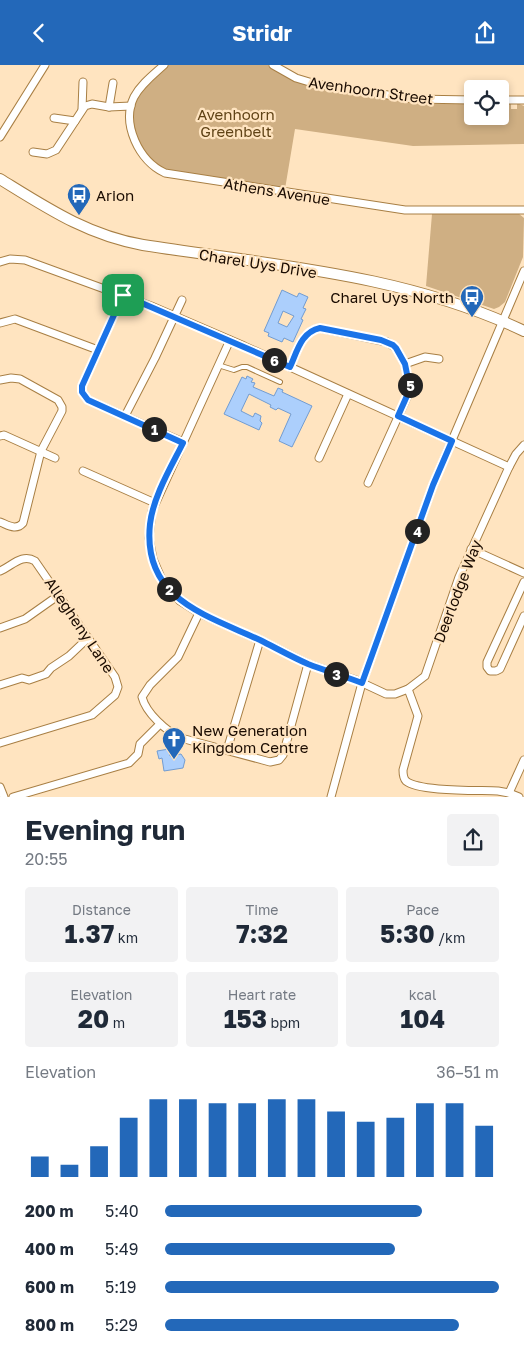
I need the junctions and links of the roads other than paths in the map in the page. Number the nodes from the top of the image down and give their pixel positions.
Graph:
1 (45, 65) edge
2 (164, 65) edge
3 (274, 65) edge
4 (83, 81) dead end
5 (113, 83) dead end
6 (464, 100) edge
7 (509, 100) edge
8 (524, 100) edge
9 (131, 106) junction
10 (109, 107) junction
11 (82, 109) junction
12 (54, 118) dead end
13 (75, 121) junction
14 (0, 137) edge
15 (33, 152) dead end
16 (0, 179) edge
17 (524, 209) edge
18 (0, 261) edge
19 (524, 271) edge
20 (123, 295) junction
21 (182, 300) dead end
22 (174, 316) junction
23 (503, 321) junction
24 (0, 323) edge
25 (524, 331) edge
26 (230, 340) junction
27 (98, 350) junction
28 (439, 359) dead end
29 (405, 364) junction
30 (218, 365) junction
31 (290, 367) junction
32 (0, 379) edge
33 (280, 382) dead end
34 (348, 393) junction
35 (126, 416) junction
36 (398, 416) junction
37 (0, 436) edge
38 (452, 441) junction
39 (183, 443) junction
40 (524, 445) edge
41 (42, 451) junction
42 (55, 458) dead end
43 (319, 458) dead end
44 (509, 467) junction
45 (83, 471) dead end
46 (368, 483) dead end
47 (154, 503) junction
48 (0, 522) edge
49 (471, 549) junction
50 (0, 571) edge
51 (524, 573) edge
52 (524, 582) edge
53 (59, 595) junction
54 (199, 613) junction
55 (524, 616) edge
56 (0, 628) edge
57 (88, 638) junction
58 (260, 640) junction
59 (308, 664) junction
60 (362, 683) junction
61 (0, 685) edge
62 (408, 689) junction
63 (160, 724) junction
64 (0, 743) edge
65 (227, 750) junction
66 (524, 760) edge
67 (0, 787) edge
68 (509, 793) junction
69 (4, 797) edge
70 (14, 797) edge
71 (331, 797) edge
72 (519, 797) edge

1 - 14 street
2 - 9 street
3 - 6 street, Avenhoorn Street
4 - 11 street
5 - 10 street
7 - 8 street
9 - 10 street
9 - 17 street, Athens Avenue
10 - 11 street
11 - 13 street
12 - 13 street
13 - 15 street
16 - 23 main road, Charel Uys Drive
18 - 20 street
19 - 23 street
20 - 22 street
20 - 27 street
21 - 22 street
22 - 26 street
22 - 35 street
23 - 25 main road, Charel Uys Drive
23 - 38 street
24 - 27 street
26 - 30 street
26 - 31 street
27 - 35 street
28 - 29 street
29 - 31 street
29 - 36 street
30 - 33 lane
30 - 39 street
31 - 34 street
32 - 41 street
34 - 36 street
34 - 43 street
35 - 39 street
36 - 38 street
36 - 46 street
37 - 41 street
38 - 44 street
38 - 60 street
39 - 47 street
40 - 44 street, Deerlodge Way
41 - 42 street
41 - 48 street
44 - 49 street, Deerlodge Way
45 - 47 street
47 - 54 street
49 - 51 street
49 - 62 street, Deerlodge Way
50 - 53 street, Allegheny Lane
52 - 55 street
53 - 56 street
53 - 57 street, Allegheny Lane
54 - 58 street
54 - 63 street
57 - 61 street
57 - 64 street, Allegheny Lane
58 - 59 street
58 - 65 street
59 - 60 street
59 - 65 street
60 - 62 street
60 - 71 street
62 - 68 street
63 - 65 street
63 - 70 street
66 - 68 street
67 - 69 street
68 - 72 street

